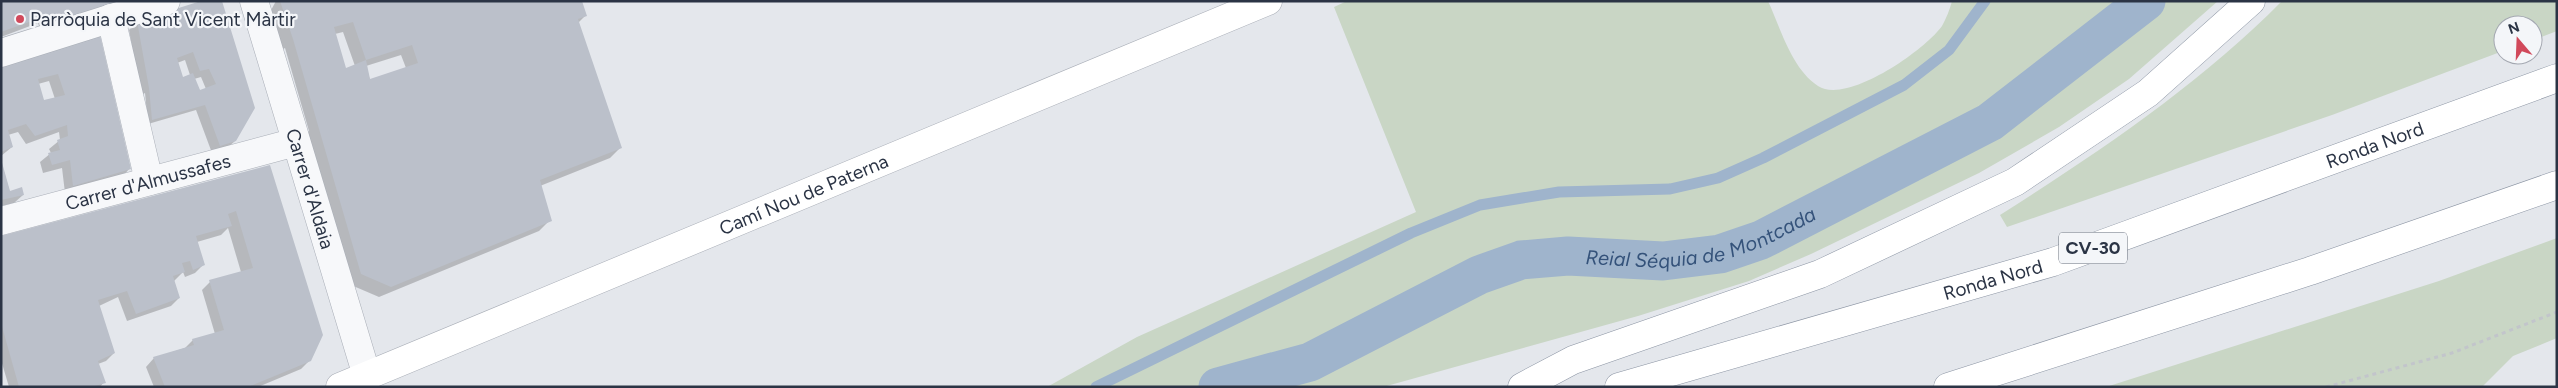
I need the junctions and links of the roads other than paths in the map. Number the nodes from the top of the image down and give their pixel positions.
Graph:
1 (166, 1) edge
2 (254, 1) edge
3 (1268, 1) edge
4 (2251, 1) edge
5 (1224, 9) edge
6 (111, 18) junction
7 (1, 53) edge
8 (2557, 78) edge
9 (296, 142) junction
10 (149, 181) junction
11 (2557, 185) edge
12 (1, 221) edge
13 (367, 376) junction
14 (340, 387) edge
15 (1522, 387) edge
16 (1619, 387) edge
17 (1948, 387) edge

1 - 6 street
2 - 9 street, Carrer d'Aldaia
3 - 5 main road, Camí Nou de Paterna
4 - 15 main road
5 - 13 main road, Camí Nou de Paterna
6 - 7 street
6 - 10 street
8 - 16 main road, Ronda Nord / CV-30
9 - 10 street, Carrer d'Almussafes
9 - 13 street, Carrer d'Aldaia
10 - 12 street, Carrer d'Almussafes
11 - 17 main road
13 - 14 main road, Camí Nou de Paterna

